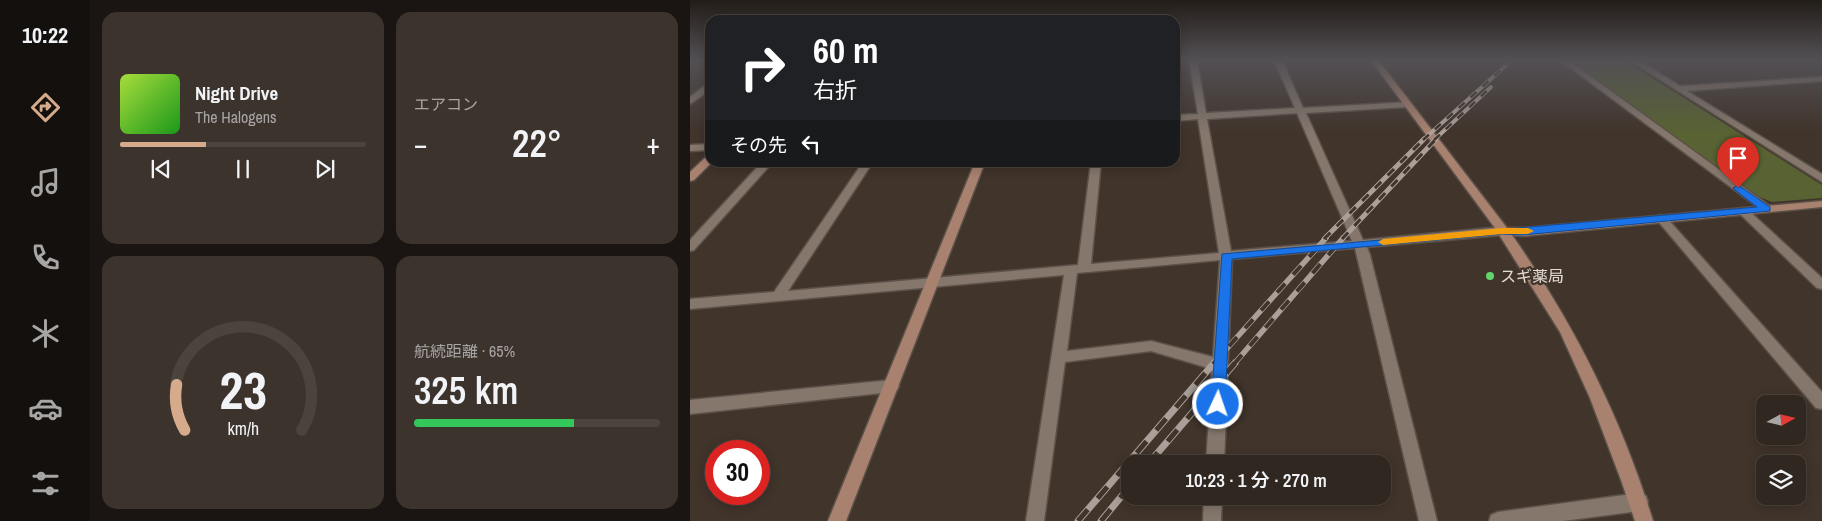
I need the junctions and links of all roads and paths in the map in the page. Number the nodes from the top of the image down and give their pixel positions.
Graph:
1 (1197, 84) edge
2 (1289, 84) edge
3 (1392, 84) edge
4 (1596, 84) edge
5 (1671, 84) edge
6 (1746, 84) edge
7 (1679, 89) junction
8 (705, 90) edge
9 (690, 101) edge
10 (1406, 104) junction
11 (1300, 110) junction
12 (1202, 116) junction
13 (1180, 118) edge
14 (705, 147) edge
15 (690, 148) edge
16 (705, 164) edge
17 (763, 167) edge
18 (865, 167) edge
19 (978, 167) edge
20 (1095, 167) edge
21 (690, 178) edge
22 (1822, 179) edge
23 (1822, 204) edge
24 (1767, 209) junction
25 (1743, 211) junction
26 (1661, 218) junction
27 (1502, 231) junction
28 (1360, 244) junction
29 (690, 247) edge
30 (1226, 256) junction
31 (1078, 269) junction
32 (933, 282) junction
33 (1822, 285) edge
34 (778, 296) junction
35 (690, 304) edge
36 (1059, 357) junction
37 (1220, 364) junction
38 (891, 386) junction
39 (1822, 403) edge
40 (690, 407) edge
41 (1215, 455) edge
42 (1639, 502) junction
43 (1213, 505) edge
44 (837, 521) edge
45 (1035, 521) edge
46 (1212, 521) edge
47 (1428, 521) edge
48 (1498, 521) edge
49 (1644, 521) edge

1 - 12 street
2 - 11 street
3 - 10 street
4 - 24 street
5 - 7 street
6 - 7 street
7 - 22 street
8 - 9 street
10 - 11 street
10 - 27 street
11 - 12 street
11 - 28 street
12 - 13 street
12 - 30 street
14 - 15 street
16 - 21 street
17 - 29 street
18 - 34 street
19 - 32 street
20 - 31 street
23 - 24 street
24 - 25 street
25 - 26 street
25 - 33 street
26 - 27 street
26 - 39 street
27 - 28 street
27 - 42 street
28 - 30 street
28 - 47 street
30 - 31 street
30 - 37 street
31 - 32 street
31 - 36 street
32 - 34 street
32 - 38 street
34 - 35 street
36 - 37 street
36 - 45 street
37 - 41 street
38 - 40 street
38 - 44 street
42 - 48 street
42 - 49 street
43 - 46 street

